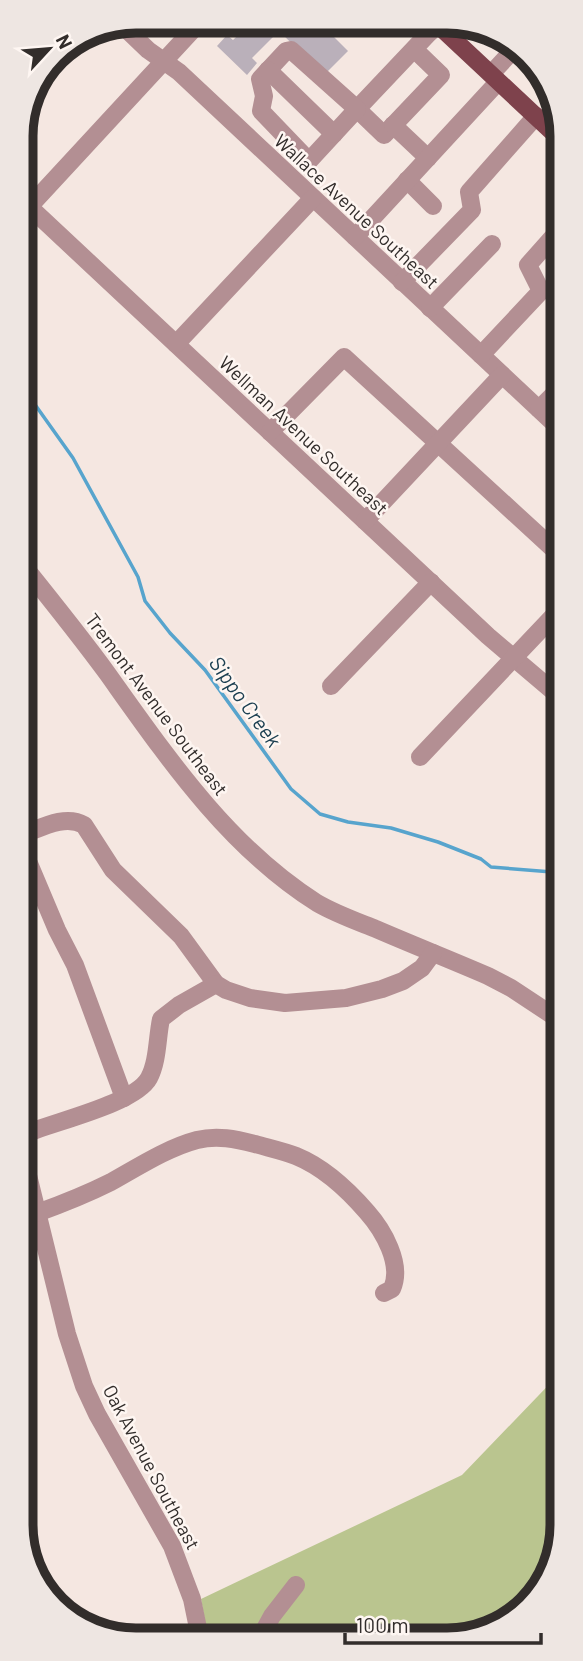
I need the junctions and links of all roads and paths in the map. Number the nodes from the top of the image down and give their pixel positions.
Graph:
1 (190, 33) edge
2 (429, 33) edge
3 (447, 33) edge
4 (131, 34) edge
5 (414, 49) junction
6 (510, 56) edge
7 (164, 60) junction
8 (268, 70) junction
9 (495, 78) junction
10 (357, 109) junction
11 (536, 116) junction
12 (393, 125) junction
13 (549, 127) edge
14 (334, 134) junction
15 (428, 158) junction
16 (309, 161) junction
17 (293, 179) junction
18 (407, 180) junction
19 (33, 195) edge
20 (313, 198) junction
21 (433, 206) dead end
22 (33, 210) edge
23 (355, 237) junction
24 (550, 240) edge
25 (492, 244) dead end
26 (402, 282) junction
27 (430, 308) junction
28 (176, 344) junction
29 (481, 355) junction
30 (502, 374) junction
31 (550, 398) edge
32 (539, 409) junction
33 (550, 419) edge
34 (270, 432) junction
35 (438, 443) junction
36 (365, 521) junction
37 (550, 546) edge
38 (33, 578) edge
39 (430, 582) junction
40 (550, 620) edge
41 (514, 659) junction
42 (331, 686) dead end
43 (550, 689) edge
44 (420, 757) dead end
45 (33, 831) edge
46 (33, 873) edge
47 (433, 953) junction
48 (216, 984) junction
49 (550, 1014) edge
50 (124, 1098) junction
51 (33, 1131) edge
52 (33, 1196) edge
53 (37, 1213) junction
54 (384, 1293) dead end
55 (296, 1585) dead end
56 (198, 1628) edge
57 (265, 1628) edge

1 - 7 street
2 - 5 street
3 - 9 main road
4 - 7 street, Wallace Avenue Southeast
5 - 10 street
5 - 12 street
6 - 9 street
7 - 17 street, Wallace Avenue Southeast
7 - 19 street
8 - 10 street
8 - 14 street
8 - 16 street
9 - 11 main road
9 - 15 street
10 - 12 street
10 - 14 street
11 - 13 main road
11 - 26 street
12 - 15 street
14 - 16 street
15 - 18 street
16 - 17 street
17 - 20 street, Wallace Avenue Southeast
18 - 21 street
18 - 23 street
20 - 23 street, Wallace Avenue Southeast
20 - 28 street
22 - 28 street, Wellman Avenue Southeast
23 - 26 street, Wallace Avenue Southeast
24 - 29 street
25 - 27 street
26 - 27 street, Wallace Avenue Southeast
27 - 29 street, Wallace Avenue Southeast
28 - 34 street, Wellman Avenue Southeast
29 - 30 street, Wallace Avenue Southeast
30 - 32 street, Wallace Avenue Southeast
30 - 35 street
31 - 32 street
32 - 33 street, Wallace Avenue Southeast
34 - 35 street
34 - 36 street, Wellman Avenue Southeast
35 - 36 street
35 - 37 street
36 - 39 street, Wellman Avenue Southeast
38 - 47 street, Tremont Avenue Southeast
39 - 41 street, Wellman Avenue Southeast
39 - 42 street
40 - 41 street
41 - 43 street, Wellman Avenue Southeast
41 - 44 street
45 - 48 street
46 - 50 street
47 - 48 street
47 - 49 street, Tremont Avenue Southeast
48 - 50 street
50 - 51 street
52 - 53 street, Oak Avenue Southeast
53 - 54 street
53 - 56 street, Oak Avenue Southeast
55 - 57 street

